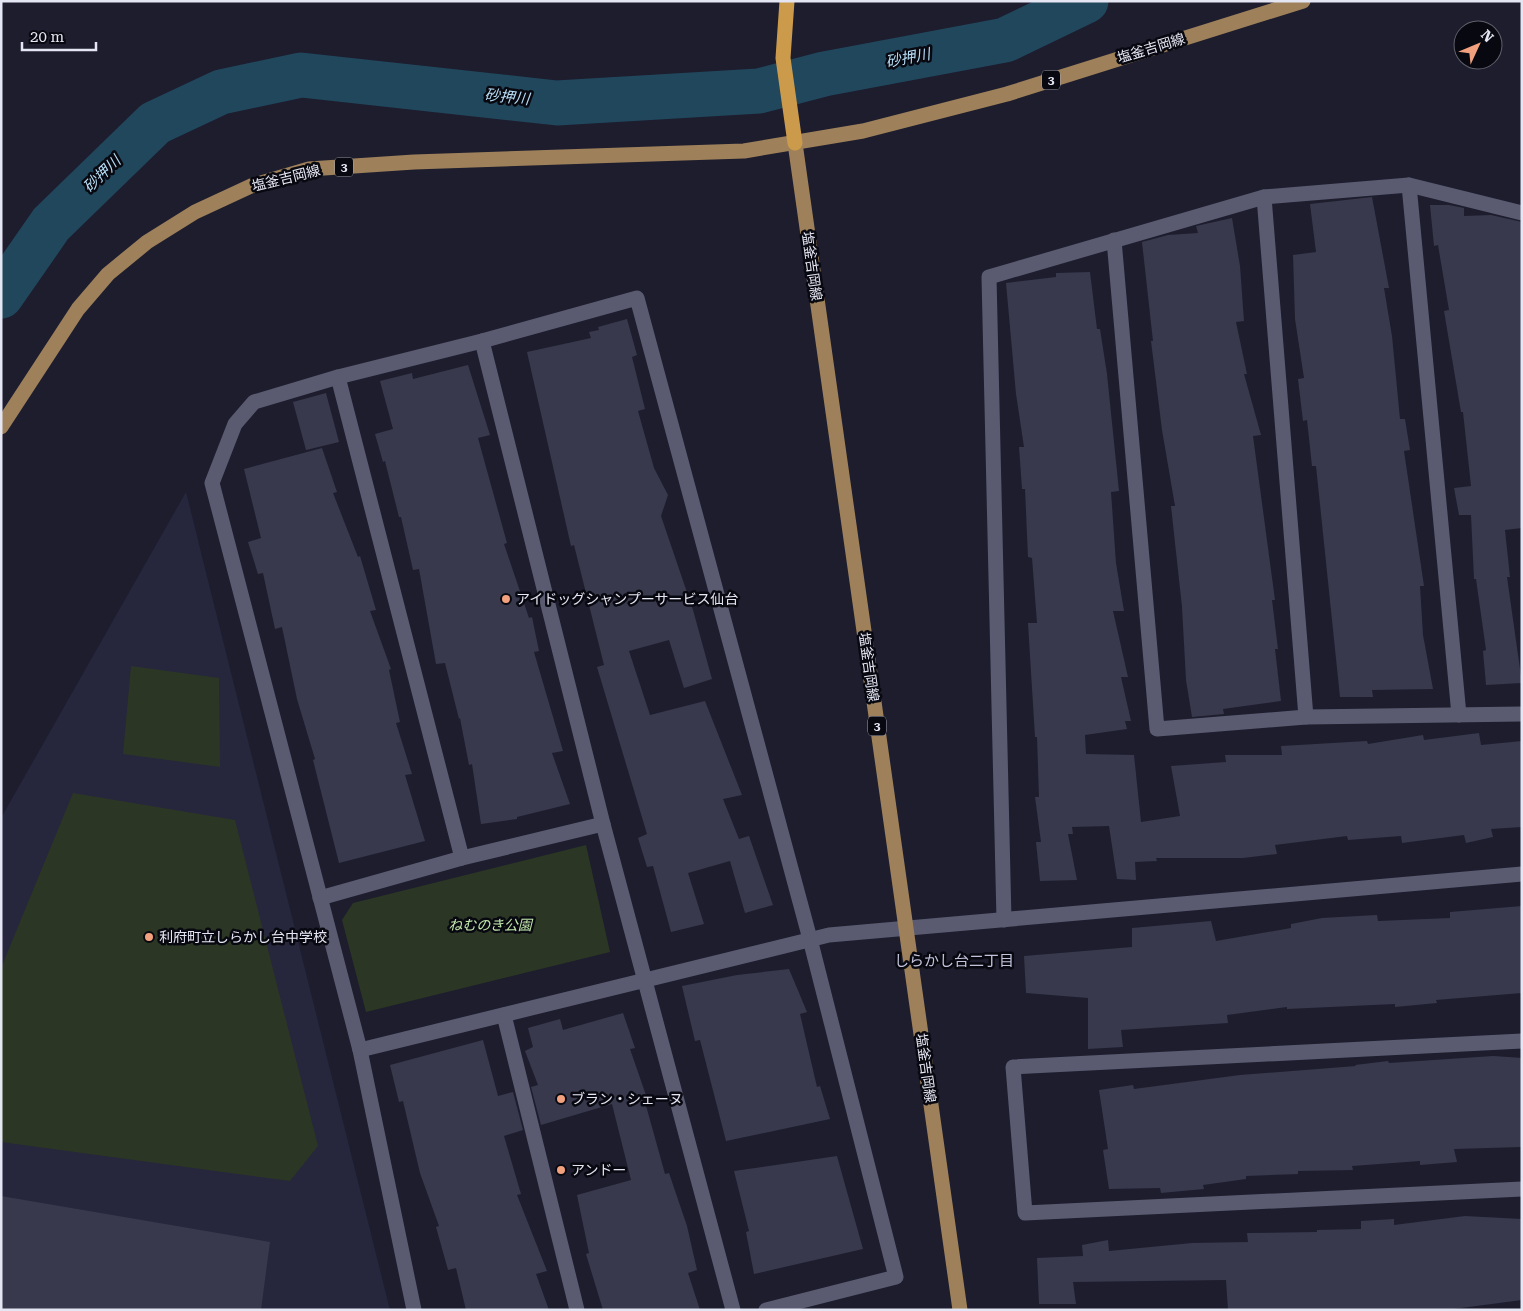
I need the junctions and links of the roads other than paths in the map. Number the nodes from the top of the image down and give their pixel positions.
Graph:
1 (787, 1) edge
2 (1303, 1) edge
3 (795, 143) junction
4 (1409, 185) junction
5 (1264, 197) junction
6 (1522, 213) edge
7 (1114, 240) junction
8 (482, 341) junction
9 (338, 377) junction
10 (1, 427) edge
11 (1522, 714) edge
12 (1459, 715) junction
13 (1306, 717) junction
14 (603, 824) junction
15 (462, 858) junction
16 (1522, 874) edge
17 (320, 898) junction
18 (1004, 920) junction
19 (810, 939) junction
20 (645, 980) junction
21 (504, 1015) junction
22 (1522, 1041) edge
23 (360, 1050) junction
24 (1522, 1189) edge
25 (414, 1310) edge
26 (577, 1310) edge
27 (733, 1310) edge
28 (766, 1310) edge
29 (960, 1310) edge

1 - 3 highway
2 - 3 main road, 塩釜吉岡線 / 3
3 - 10 main road, 塩釜吉岡線 / 3
3 - 29 main road, 塩釜吉岡線 / 3
4 - 5 street
4 - 6 street
4 - 12 street
5 - 7 street
5 - 13 street
7 - 13 street
7 - 18 street
8 - 9 street
8 - 14 street
8 - 19 street
9 - 15 street
9 - 17 street
11 - 12 street
12 - 13 street
14 - 15 street
14 - 20 street
15 - 17 street
16 - 18 street
17 - 23 street
18 - 19 street
19 - 20 street
19 - 28 street
20 - 21 street
20 - 27 street
21 - 23 street
21 - 26 street
22 - 24 street
23 - 25 street

